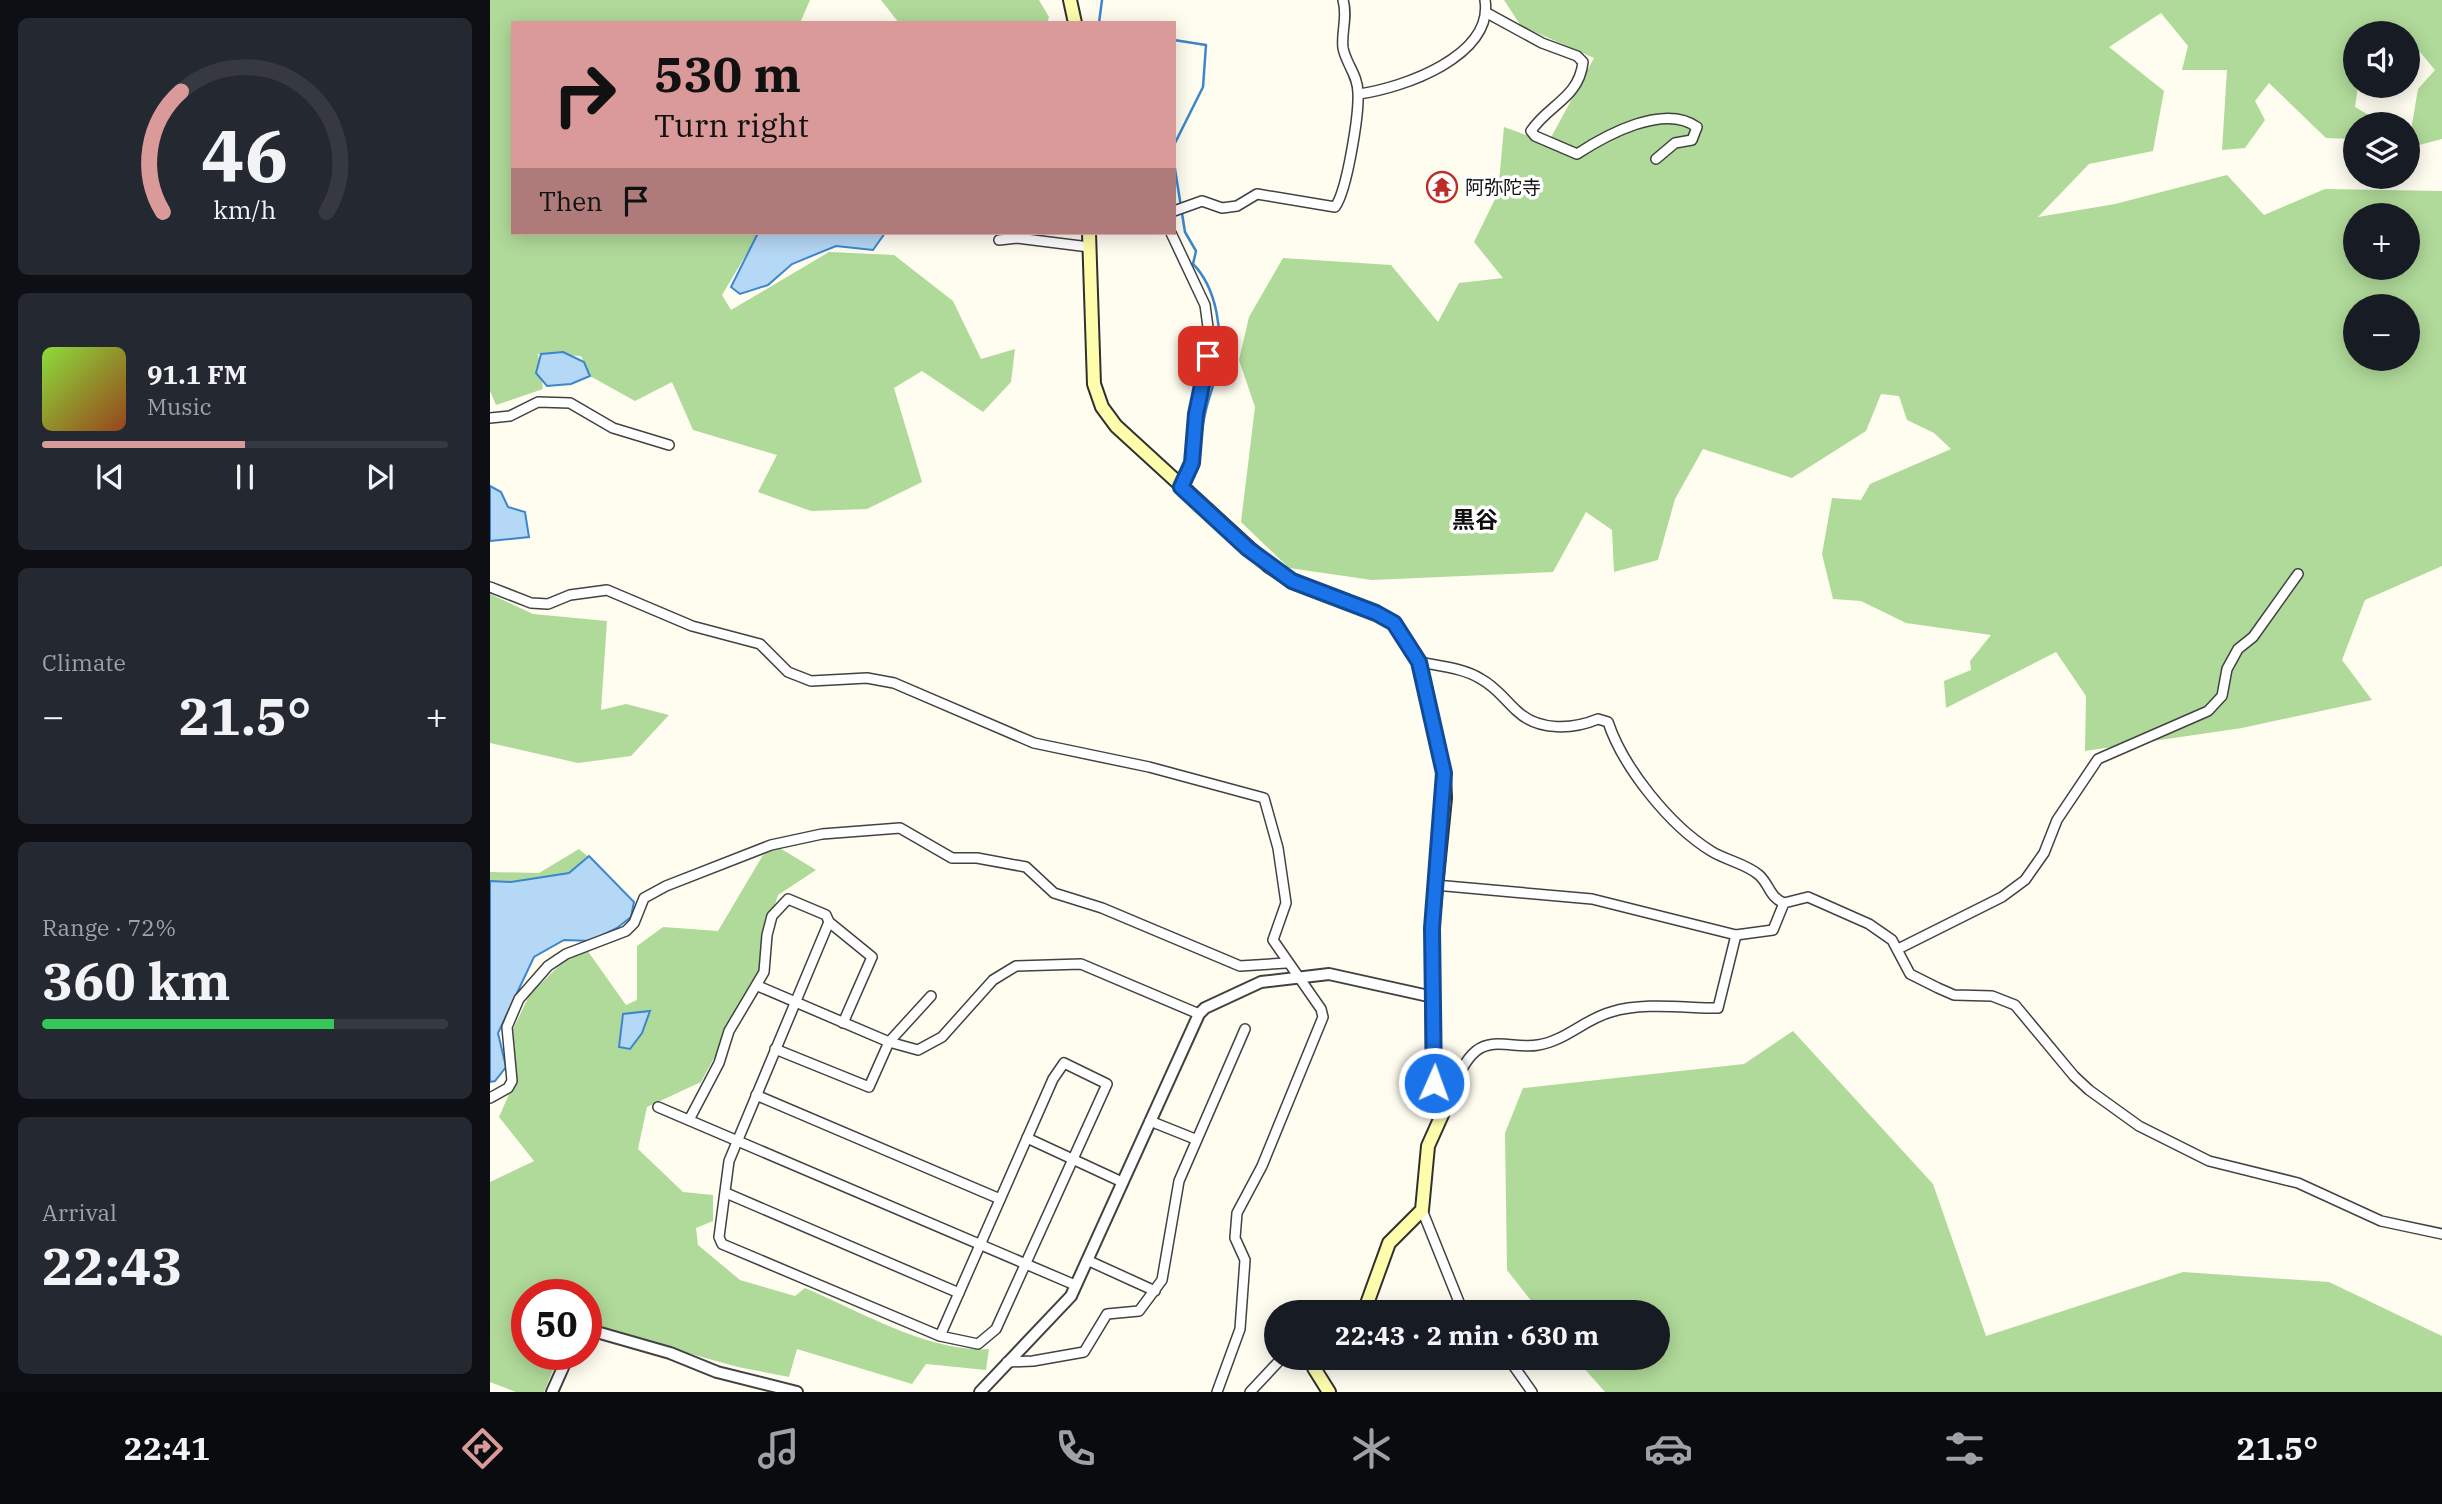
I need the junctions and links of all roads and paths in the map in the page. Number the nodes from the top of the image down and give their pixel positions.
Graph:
1 (1070, 0) edge
2 (1343, 0) edge
3 (1485, 0) edge
4 (1487, 13) junction
5 (1075, 21) edge
6 (1359, 94) junction
7 (1656, 159) dead end
8 (1176, 210) edge
9 (1089, 235) edge
10 (1172, 235) edge
11 (999, 240) dead end
12 (1089, 247) junction
13 (490, 418) edge
14 (669, 445) dead end
15 (1181, 487) junction
16 (2298, 574) dead end
17 (490, 587) edge
18 (1419, 662) junction
19 (1435, 885) junction
20 (1784, 903) junction
21 (829, 922) junction
22 (1736, 935) junction
23 (1898, 948) junction
24 (1286, 963) junction
25 (1299, 978) junction
26 (758, 986) junction
27 (931, 996) dead end
28 (1433, 997) junction
29 (795, 1002) junction
30 (1199, 1014) junction
31 (844, 1023) junction
32 (1245, 1029) dead end
33 (889, 1042) junction
34 (775, 1049) junction
35 (756, 1095) junction
36 (490, 1098) edge
37 (658, 1107) dead end
38 (1445, 1108) junction
39 (689, 1120) junction
40 (1150, 1121) junction
41 (1027, 1138) junction
42 (1195, 1139) junction
43 (737, 1140) junction
44 (1074, 1160) junction
45 (1122, 1182) junction
46 (726, 1193) junction
47 (1000, 1199) junction
48 (1422, 1210) junction
49 (2442, 1234) edge
50 (981, 1244) junction
51 (1087, 1260) junction
52 (1027, 1264) junction
53 (1075, 1285) junction
54 (1155, 1292) junction
55 (959, 1293) junction
56 (1368, 1300) edge
57 (1459, 1300) edge
58 (602, 1334) edge
59 (940, 1336) junction
60 (1007, 1362) junction
61 (562, 1370) edge
62 (1271, 1370) edge
63 (1315, 1370) edge
64 (1516, 1370) edge
65 (552, 1392) edge
66 (797, 1392) edge
67 (980, 1392) edge
68 (1217, 1392) edge
69 (1250, 1392) edge
70 (1329, 1392) edge
71 (1532, 1392) edge

1 - 5 main road
2 - 6 street
3 - 4 street
4 - 6 street
4 - 7 street
6 - 8 street
9 - 12 main road
10 - 15 street
11 - 12 street
12 - 15 main road
13 - 14 street
15 - 18 main road
16 - 23 street
17 - 24 street
18 - 19 main road
18 - 20 street
19 - 22 street
19 - 28 main road
20 - 22 street
20 - 23 street
21 - 26 street
21 - 29 street
21 - 31 street
22 - 38 street
23 - 49 street
24 - 25 street
24 - 36 street
25 - 28 street
25 - 30 street
25 - 68 street
26 - 29 street
26 - 39 street
27 - 33 street
28 - 38 main road
29 - 31 street
29 - 34 street
30 - 33 street
30 - 40 street
31 - 33 street
32 - 42 street
33 - 34 street
34 - 35 street
35 - 43 street
35 - 47 street
37 - 39 street
38 - 48 main road
39 - 43 street
40 - 42 street
40 - 45 street
41 - 44 street
41 - 44 street
41 - 47 street
42 - 54 street
43 - 46 street
43 - 50 street
44 - 45 street
44 - 52 street
45 - 51 street
46 - 55 street
46 - 59 street
47 - 50 street
48 - 56 main road
48 - 57 street
50 - 52 street
50 - 55 street
51 - 53 street
51 - 54 street
52 - 53 street
52 - 59 street
53 - 60 street
54 - 60 street
55 - 59 street
58 - 66 street
60 - 67 street
61 - 65 street
62 - 69 street
63 - 70 main road
64 - 71 street

